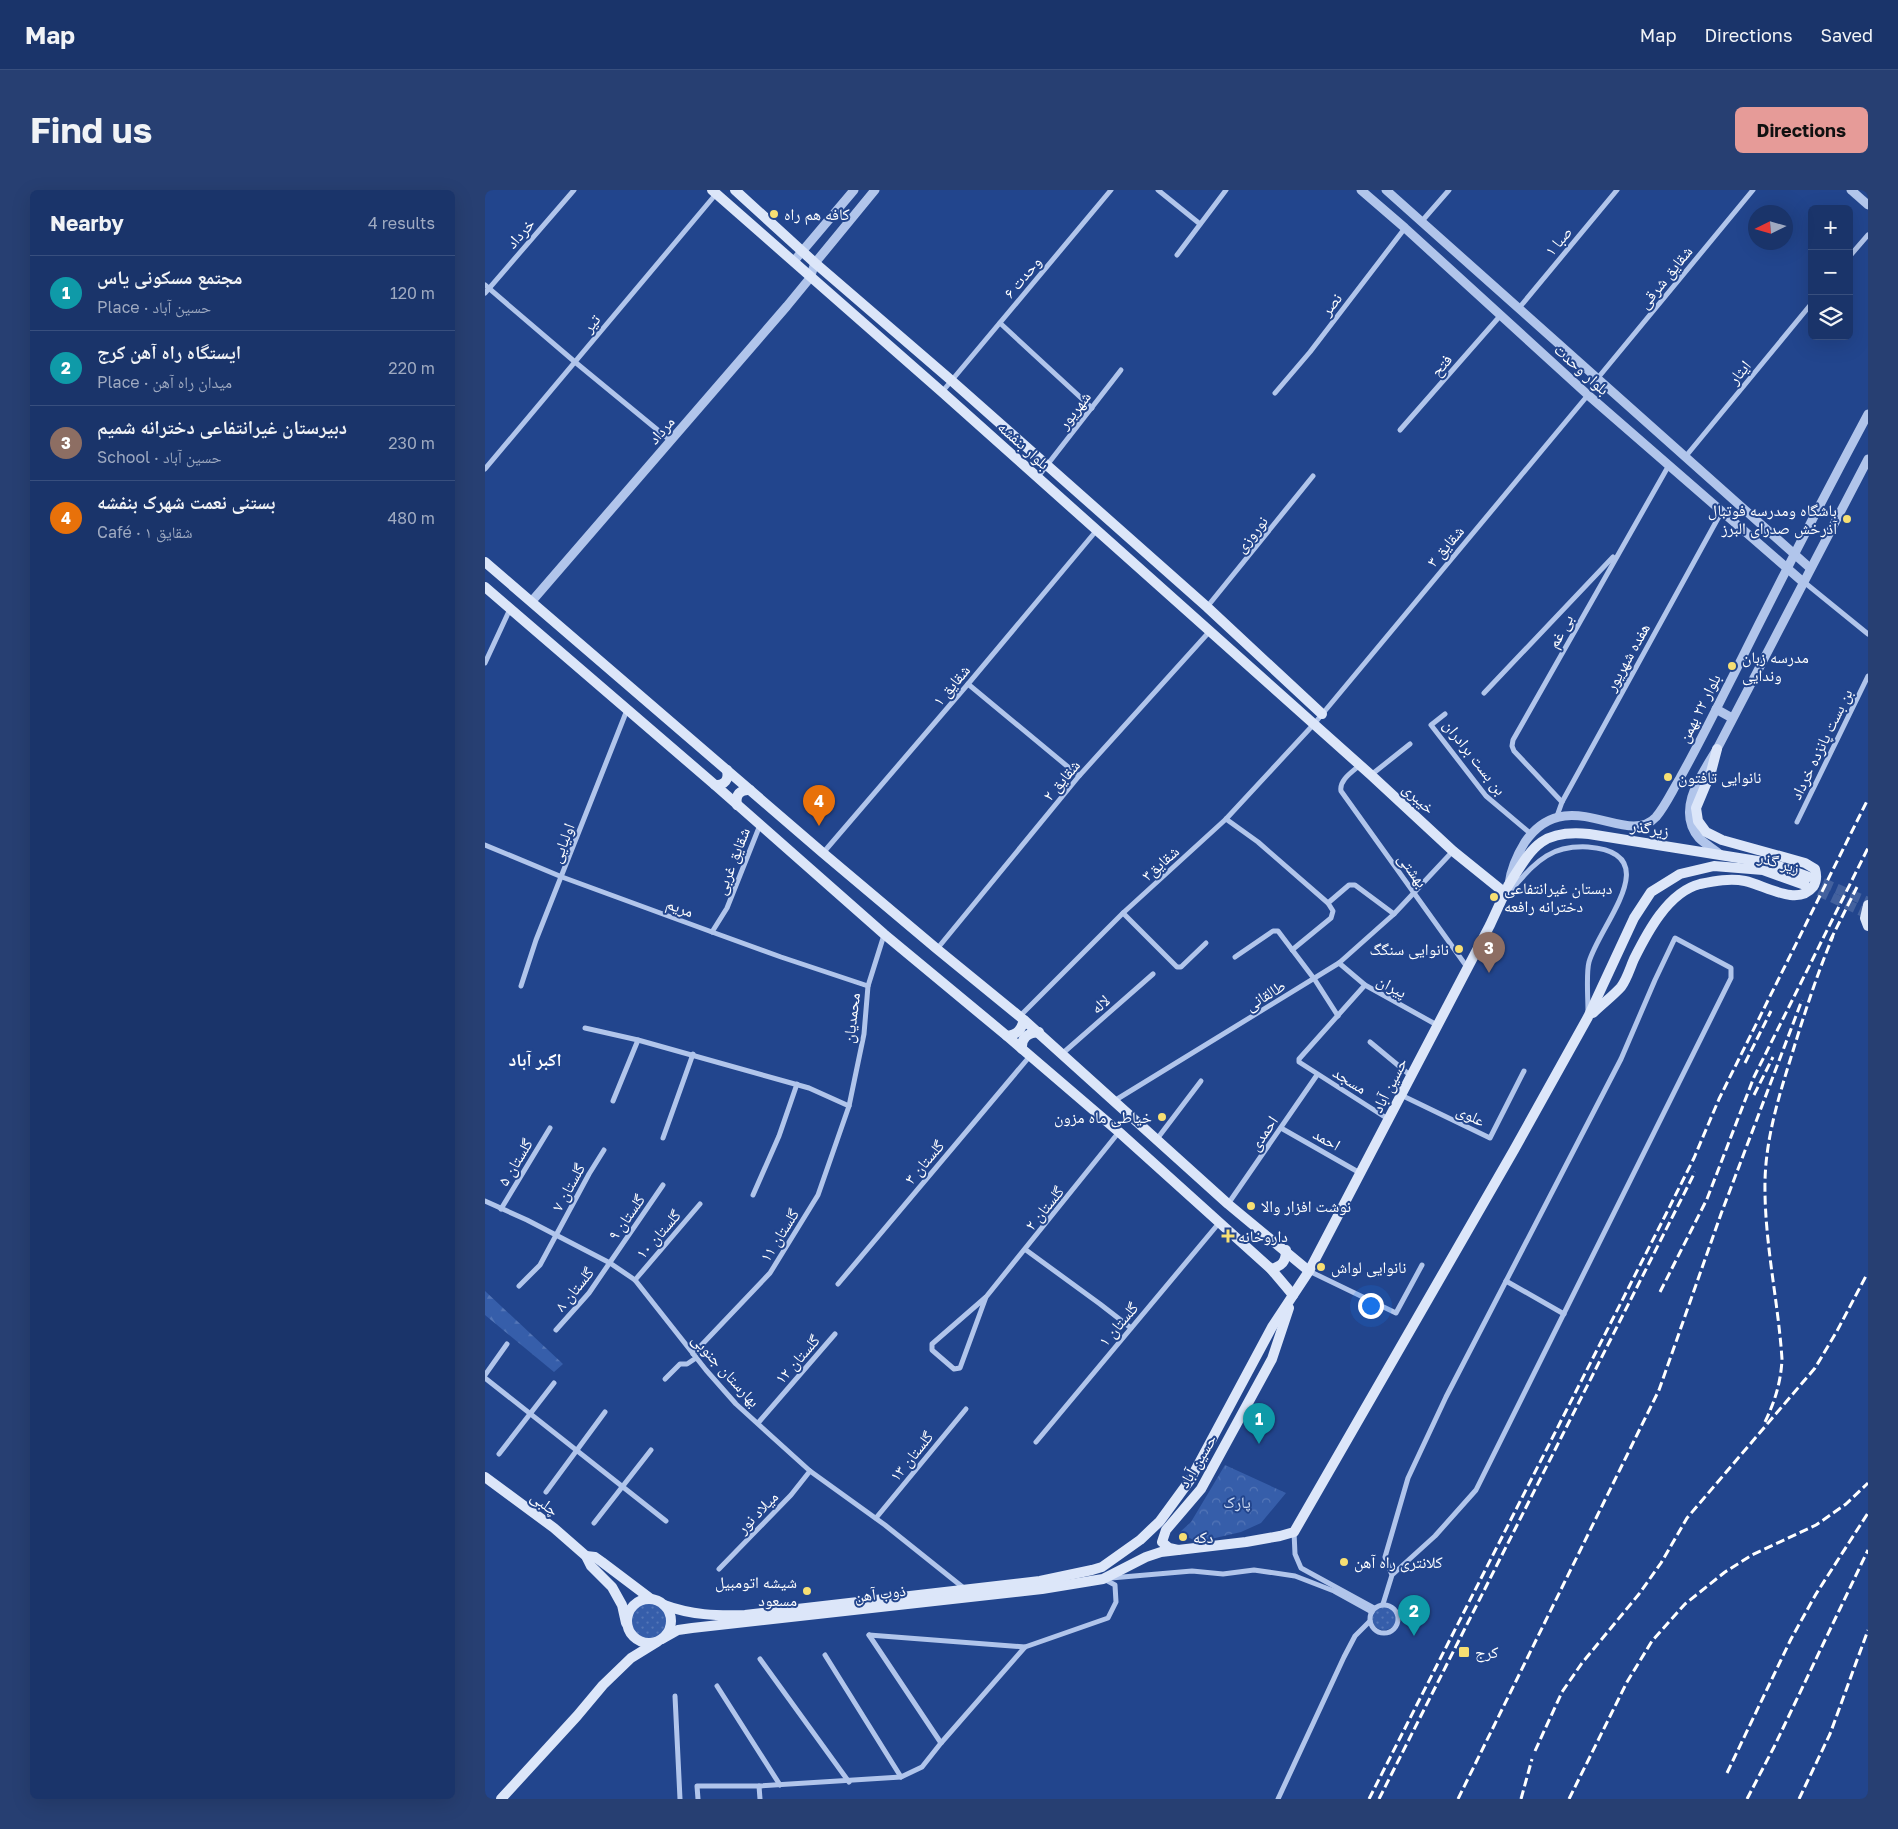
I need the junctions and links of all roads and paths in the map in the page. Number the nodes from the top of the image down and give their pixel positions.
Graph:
1 (574, 190) edge
2 (735, 190) edge
3 (854, 190) edge
4 (875, 190) edge
5 (1111, 190) edge
6 (1158, 190) edge
7 (1226, 190) edge
8 (1361, 190) edge
9 (1386, 190) edge
10 (1449, 190) edge
11 (1617, 190) edge
12 (1753, 190) edge
13 (1851, 190) edge
14 (714, 192) edge
15 (1868, 205) edge
16 (1422, 221) junction
17 (1200, 224) junction
18 (1405, 228) junction
19 (1868, 235) edge
20 (1440, 238) junction
21 (803, 250) junction
22 (1429, 250) junction
23 (1853, 252) edge
24 (1177, 255) dead end
25 (794, 261) junction
26 (815, 263) junction
27 (810, 278) junction
28 (486, 289) edge
29 (1519, 308) junction
30 (1808, 308) edge
31 (1500, 316) junction
32 (1000, 323) junction
33 (575, 362) junction
34 (1121, 370) dead end
35 (1597, 379) junction
36 (952, 381) junction
37 (942, 392) junction
38 (1275, 393) dead end
39 (1587, 395) junction
40 (1092, 408) junction
41 (1868, 414) edge
42 (1400, 430) dead end
43 (671, 441) junction
44 (1686, 456) junction
45 (1868, 459) edge
46 (1669, 465) junction
47 (1047, 466) junction
48 (485, 469) edge
49 (1313, 476) dead end
50 (1037, 478) junction
51 (1722, 510) junction
52 (1096, 531) junction
53 (1774, 536) junction
54 (1764, 549) junction
55 (1619, 550) junction
56 (1794, 554) junction
57 (485, 562) edge
58 (1787, 568) junction
59 (1810, 568) junction
60 (1803, 582) junction
61 (485, 586) edge
62 (532, 602) junction
63 (1207, 607) junction
64 (510, 608) junction
65 (1210, 631) junction
66 (1868, 634) edge
67 (1262, 659) junction
68 (485, 663) edge
69 (1252, 670) junction
70 (1280, 675) junction
71 (1868, 676) edge
72 (969, 684) junction
73 (1270, 686) junction
74 (1485, 693) dead end
75 (627, 709) junction
76 (1716, 709) junction
77 (1322, 714) junction
78 (1445, 714) dead end
79 (1732, 718) junction
80 (1314, 724) junction
81 (1410, 744) dead end
82 (1717, 748) junction
83 (1360, 765) junction
84 (727, 770) junction
85 (1371, 775) junction
86 (1079, 776) junction
87 (715, 785) junction
88 (750, 790) junction
89 (1562, 802) junction
90 (737, 805) junction
91 (1557, 816) junction
92 (1226, 819) junction
93 (1797, 822) dead end
94 (760, 825) junction
95 (1531, 834) junction
96 (485, 846) edge
97 (1453, 851) junction
98 (823, 853) junction
99 (1721, 855) junction
100 (562, 877) junction
101 (1807, 881) joint
102 (1415, 893) junction
103 (1505, 893) junction
104 (1328, 903) junction
105 (1868, 905) edge
106 (1123, 913) junction
107 (1394, 914) junction
108 (1868, 926) edge
109 (712, 932) junction
110 (884, 934) junction
111 (1206, 943) dead end
112 (937, 949) junction
113 (1292, 950) junction
114 (1235, 957) dead end
115 (1339, 963) junction
116 (1467, 967) junction
117 (1153, 974) dead end
118 (1315, 980) junction
119 (521, 986) dead end
120 (868, 986) junction
121 (1365, 986) junction
122 (1338, 1016) junction
123 (1588, 1017) junction
124 (1022, 1018) junction
125 (1437, 1025) junction
126 (585, 1028) dead end
127 (1039, 1032) junction
128 (1007, 1036) junction
129 (638, 1040) junction
130 (1370, 1042) dead end
131 (1026, 1052) junction
132 (1063, 1053) junction
133 (693, 1054) junction
134 (1524, 1071) dead end
135 (1317, 1075) junction
136 (1411, 1076) junction
137 (1201, 1081) dead end
138 (797, 1084) junction
139 (1400, 1095) junction
140 (1114, 1101) junction
141 (613, 1102) dead end
142 (849, 1106) junction
143 (1389, 1119) junction
144 (550, 1128) dead end
145 (1281, 1128) junction
146 (1119, 1132) junction
147 (663, 1138) dead end
148 (1157, 1140) junction
149 (604, 1150) dead end
150 (1360, 1173) junction
151 (663, 1186) dead end
152 (753, 1195) dead end
153 (485, 1201) edge
154 (699, 1204) dead end
155 (1228, 1204) junction
156 (501, 1209) junction
157 (1220, 1222) junction
158 (556, 1237) junction
159 (1026, 1250) junction
160 (1286, 1250) junction
161 (610, 1263) junction
162 (1422, 1265) dead end
163 (1271, 1269) junction
164 (1309, 1271) junction
165 (635, 1280) junction
166 (1506, 1281) junction
167 (838, 1284) dead end
168 (519, 1286) dead end
169 (1293, 1295) junction
170 (986, 1297) junction
171 (1564, 1314) junction
172 (1131, 1328) junction
173 (557, 1330) dead end
174 (835, 1334) dead end
175 (507, 1344) dead end
176 (695, 1356) junction
177 (485, 1377) edge
178 (665, 1379) dead end
179 (555, 1383) dead end
180 (966, 1409) dead end
181 (605, 1412) dead end
182 (530, 1414) junction
183 (758, 1423) junction
184 (1036, 1442) dead end
185 (576, 1450) junction
186 (651, 1450) dead end
187 (499, 1454) dead end
188 (810, 1471) junction
189 (485, 1477) edge
190 (622, 1486) junction
191 (546, 1492) dead end
192 (876, 1518) junction
193 (666, 1521) dead end
194 (594, 1523) dead end
195 (1294, 1532) junction
196 (1181, 1550) junction
197 (586, 1556) junction
198 (1102, 1567) joint
199 (719, 1569) dead end
200 (1392, 1574) junction
201 (1103, 1579) junction
202 (966, 1594) junction
203 (651, 1599) junction
204 (1383, 1604) junction
205 (664, 1605) junction
206 (1373, 1610) junction
207 (1370, 1621) junction
208 (626, 1624) junction
209 (660, 1640) junction
210 (1025, 1647) junction
211 (825, 1655) dead end
212 (760, 1659) dead end
213 (717, 1686) dead end
214 (675, 1696) dead end
215 (941, 1743) junction
216 (901, 1777) junction
217 (849, 1782) junction
218 (780, 1785) junction
219 (759, 1786) junction
220 (501, 1799) edge
221 (680, 1799) edge
222 (698, 1799) edge
223 (760, 1799) edge
224 (1278, 1799) edge

1 - 28 street, خرداد
2 - 21 main road, بلوار بنفشه
3 - 21 street
4 - 26 street
5 - 32 street, وحدت ۶
6 - 17 street
7 - 17 street
8 - 18 street, بلوار وحدت
9 - 16 street, بلوار وحدت
10 - 16 street
11 - 29 street, صبا ۱
12 - 35 street, شقایق شرقی
13 - 15 street
14 - 25 main road, بلوار بنفشه
14 - 33 street, تیر
16 - 20 street, بلوار وحدت
17 - 24 street
18 - 22 street, بلوار وحدت
18 - 38 street, نصر
19 - 23 street
20 - 22 street
20 - 29 street, بلوار وحدت
21 - 25 street
21 - 26 main road, بلوار بنفشه
22 - 31 street, بلوار وحدت
25 - 27 main road, بلوار بنفشه
26 - 27 street
26 - 36 main road, بلوار بنفشه
27 - 37 main road, بلوار بنفشه
27 - 43 street, مرداد
28 - 33 street
29 - 35 street, بلوار وحدت
30 - 44 street, ایثار
31 - 39 street, بلوار وحدت
31 - 42 street, فتح
32 - 36 street, وحدت ۶
32 - 40 street
33 - 43 street
33 - 48 street, تیر
34 - 40 street, شهریور
35 - 44 street, بلوار وحدت
36 - 37 street, وحدت ۶
36 - 47 main road, بلوار بنفشه
37 - 50 main road, بلوار بنفشه
39 - 46 street, بلوار وحدت
39 - 77 street, شقایق ۳
40 - 47 street, شهریور
41 - 56 street, بلوار ۲۲ بهمن
43 - 62 street, مرداد
44 - 53 street, بلوار وحدت
45 - 59 street, بلوار ۲۲ بهمن
46 - 51 street, بلوار وحدت
46 - 55 street, بی غم
47 - 50 street, شهریور
47 - 63 main road, بلوار بنفشه
49 - 63 street, نوروزی
50 - 52 main road, بلوار بنفشه
51 - 54 street, بلوار وحدت
51 - 89 street, هفده شهریور
52 - 65 main road, بلوار بنفشه
52 - 72 street, شقایق ۱
53 - 54 street
53 - 56 street, بلوار وحدت
54 - 58 street, بلوار وحدت
55 - 74 street
55 - 89 street, بی غم
56 - 58 street, بلوار ۲۲ بهمن
56 - 59 street, بلوار وحدت
57 - 62 main road
58 - 60 street, بلوار وحدت
58 - 76 street, بلوار ۲۲ بهمن
59 - 60 street, بلوار ۲۲ بهمن
60 - 66 street
60 - 79 street, بلوار ۲۲ بهمن
61 - 64 main road
62 - 84 main road
63 - 67 main road, بلوار بنفشه
64 - 68 street
64 - 75 main road
65 - 69 main road, بلوار بنفشه
65 - 86 street, شقایق ۲
67 - 69 main road
67 - 70 main road, بلوار بنفشه
69 - 73 main road, بلوار بنفشه
70 - 73 main road
70 - 77 main road, بلوار بنفشه
71 - 93 street, بن بست پانزده خرداد
72 - 86 street
72 - 98 street, شقایق ۱
73 - 80 main road, بلوار بنفشه
75 - 87 main road
75 - 100 street, اولیایی
76 - 79 street
76 - 91 street, بلوار ۲۲ بهمن
77 - 80 street, شقایق ۳
78 - 95 street, بن بست برادران
79 - 82 street, بلوار ۲۲ بهمن
80 - 83 main road, خیبری
80 - 92 street, شقایق۳
81 - 85 street
82 - 99 street, بلوار ۲۲ بهمن
82 - 123 main road
83 - 85 main road, خیبری
83 - 102 street, بهشتی
84 - 87 main road
84 - 88 main road
85 - 97 main road, خیبری
86 - 112 street, شقایق ۲
87 - 90 main road
88 - 90 main road
88 - 98 main road
89 - 91 street, هفده شهریور
90 - 94 main road
91 - 95 street
92 - 104 street
92 - 106 street, شقایق۳
94 - 109 street, شقایق غربی
94 - 110 main road
95 - 103 street
96 - 100 street, مریم
97 - 102 street, طالقانی
97 - 103 main road, خیبری
98 - 112 main road
99 - 101 main road, زیرگذر
99 - 103 main road, زیرگذر
100 - 109 street, مریم
100 - 119 street, اولیایی
101 - 123 main road, زیر گذر
102 - 107 street, طالقانی
102 - 116 street, بهشتی
103 - 116 main road, حسین آباد
103 - 123 street
104 - 107 street
104 - 113 street
105 - 108 main road
106 - 111 street
106 - 124 street, شقایق۳
107 - 115 street, طالقانی
109 - 120 street, مریم
110 - 120 street, محمدیان
110 - 128 main road
112 - 124 main road
113 - 114 street
113 - 118 street
115 - 118 street, طالقانی
115 - 121 street, پیران
116 - 125 main road, حسین آباد
117 - 132 street, لاله
118 - 122 street
118 - 140 street, طالقانی
120 - 142 street, محمدیان
121 - 122 street
121 - 125 street, پیران
122 - 135 street, مسجد
123 - 195 main road
124 - 127 main road
124 - 128 main road
125 - 136 main road, حسین آباد
126 - 129 street
127 - 131 main road
127 - 132 main road
128 - 131 main road
129 - 133 street
129 - 141 street
130 - 136 street
131 - 146 main road
131 - 167 street, گلستان ۳
132 - 140 main road
133 - 138 street
133 - 147 street
134 - 139 street, علوی
135 - 143 street, مسجد
135 - 145 street, احمدی
136 - 139 main road, حسین آباد
137 - 148 street
138 - 142 street
138 - 152 street
139 - 143 main road, حسین آباد
140 - 148 main road
142 - 176 street, گلستان ۱۱
143 - 150 main road, حسین آباد
144 - 156 street, گلستان ۵
145 - 150 street, احمد
145 - 155 street, احمدی
146 - 157 main road
146 - 159 street, گلستان ۲
148 - 155 main road
149 - 158 street, گلستان ۷
150 - 164 main road, حسین آباد
151 - 161 street, گلستان ۹
153 - 156 street, بهارستان جنوبی
154 - 165 street, گلستان ۱۰
155 - 160 main road
156 - 158 street, بهارستان جنوبی
157 - 163 main road
157 - 172 street, گلستان ۱
158 - 161 street, بهارستان جنوبی
158 - 168 street, گلستان ۷
159 - 170 street, گلستان ۲
159 - 172 street
160 - 163 main road
160 - 164 main road
161 - 165 street, بهارستان جنوبی
161 - 173 street, گلستان ۸
162 - 164 street
163 - 169 main road
164 - 169 main road, حسین آباد
165 - 176 street, بهارستان جنوبی
166 - 171 street
166 - 171 street
166 - 200 street
169 - 196 main road, حسین آباد
169 - 198 main road, حسین آباد
170 - 170 street, گلستان ۲
171 - 200 street
172 - 184 street, گلستان ۱
174 - 183 street, گلستان ۱۲
175 - 177 street
176 - 178 street
176 - 183 street, بهارستان جنوبی
177 - 182 street
179 - 182 street
180 - 192 street, گلستان ۱۳
181 - 185 street
182 - 185 street
182 - 187 street
183 - 188 street, بهارستان جنوبی
185 - 190 street
185 - 191 street
186 - 190 street
188 - 192 street, بهارستان جنوبی
188 - 199 street, میلاد نور
189 - 197 main road, چلبی
190 - 193 street
190 - 194 street
192 - 202 street, بهارستان جنوبی
195 - 196 main road
195 - 206 street
196 - 201 main road
197 - 203 main road
197 - 208 main road
198 - 202 main road, ذوب آهن
200 - 204 street
201 - 202 main road, ذوب آهن
201 - 206 street
201 - 210 street
202 - 205 main road, ذوب آهن
202 - 209 main road, ذوب آهن
203 - 205 main road
203 - 208 main road
204 - 206 street
204 - 207 street
205 - 209 main road
206 - 207 street
207 - 224 street
208 - 209 main road
209 - 220 main road, ذوب آهن
210 - 215 street
210 - 215 street
211 - 216 street
212 - 217 street
213 - 218 street
214 - 221 street
215 - 216 street
216 - 217 street
217 - 218 street
218 - 219 street
219 - 222 street
219 - 223 street

